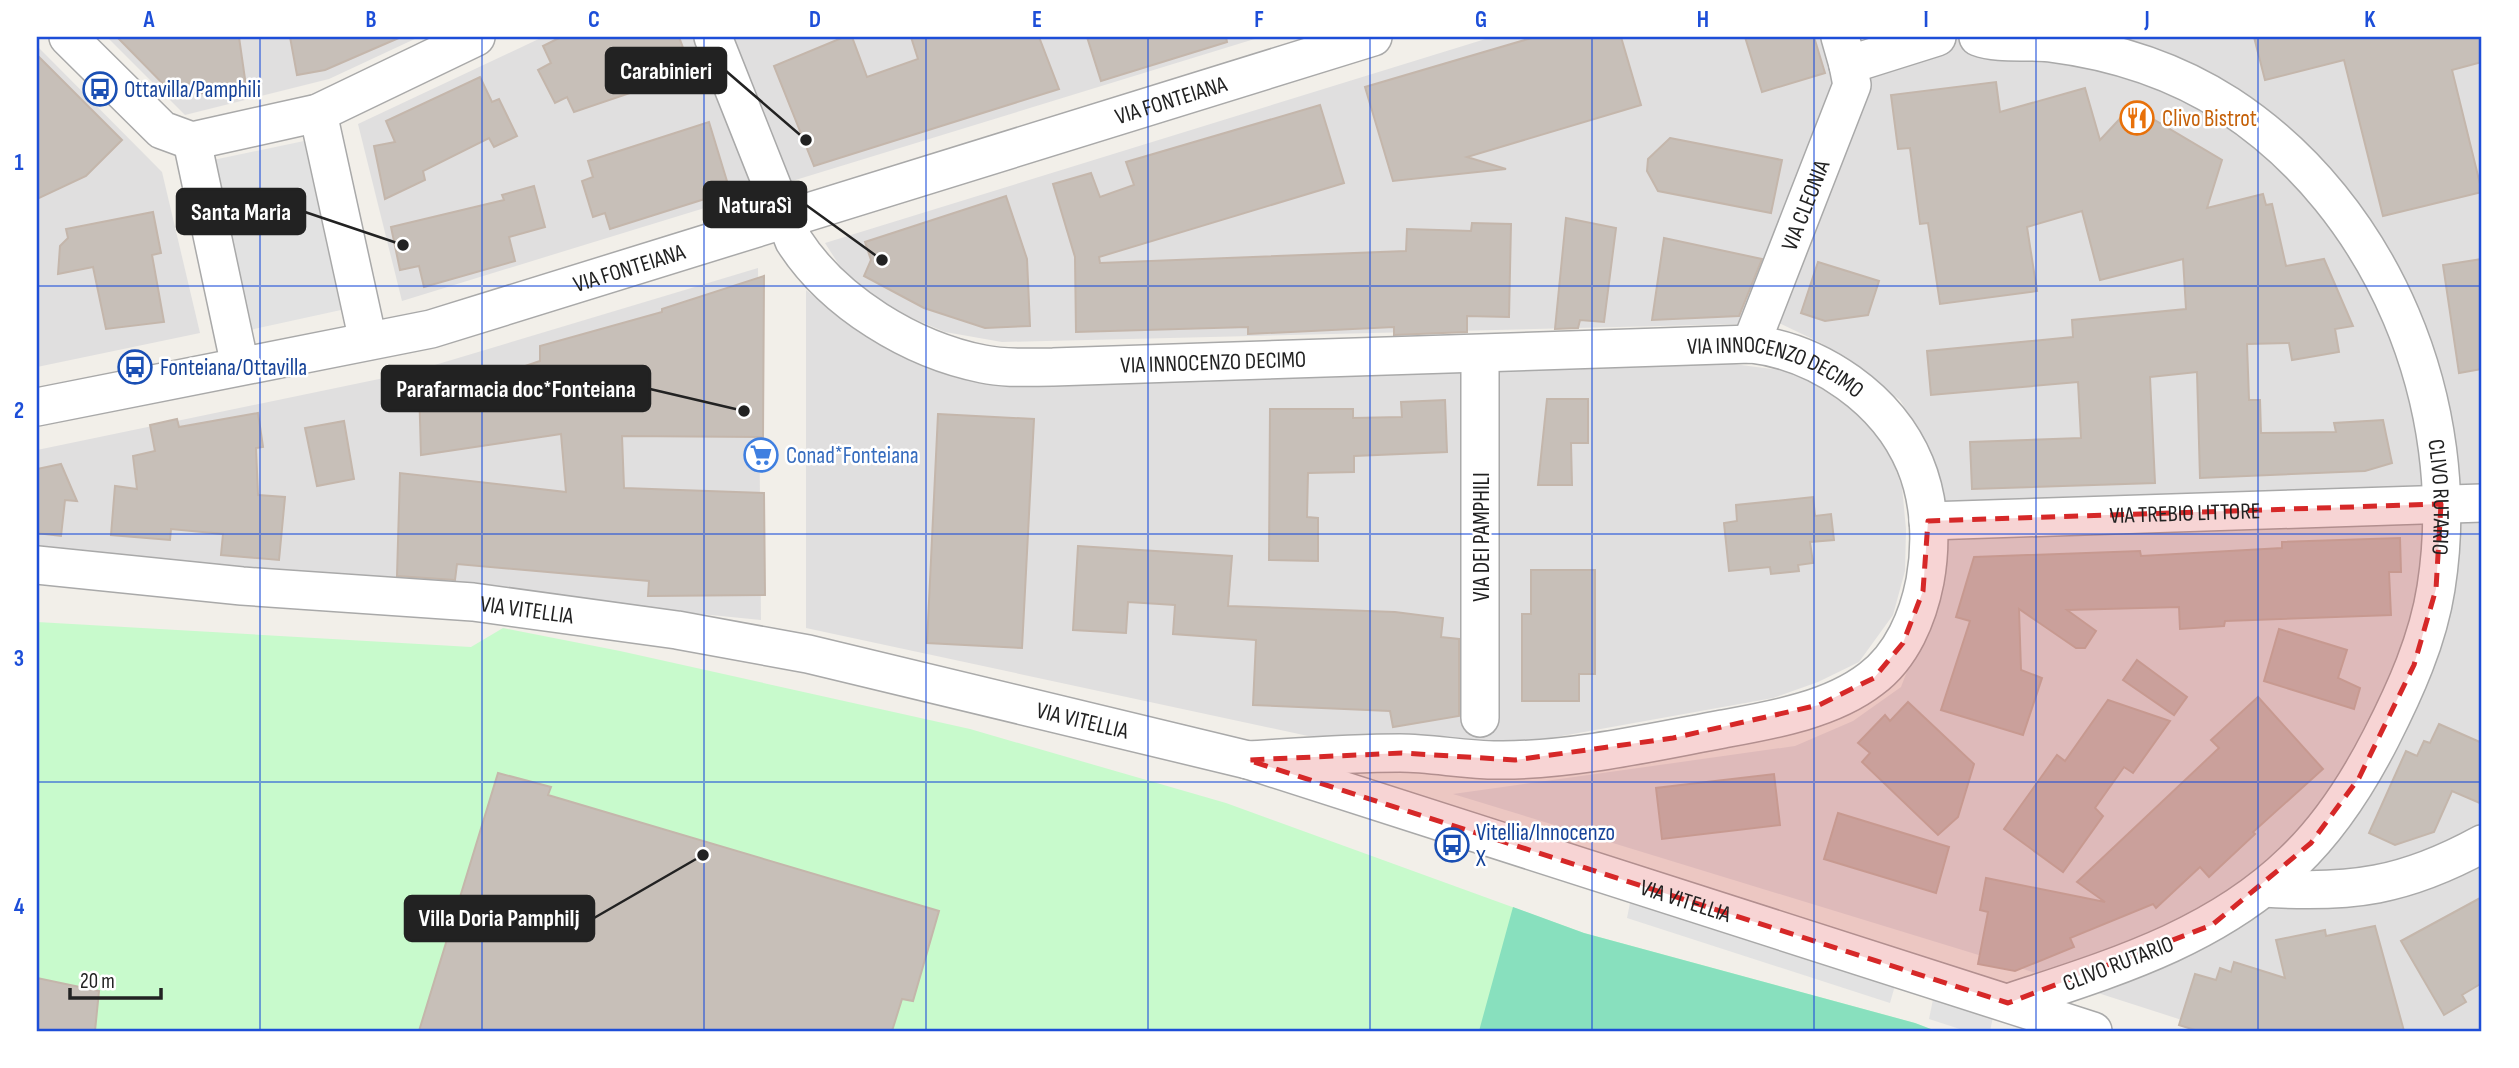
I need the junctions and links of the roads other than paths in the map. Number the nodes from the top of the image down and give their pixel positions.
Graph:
1 (68, 37) edge
2 (476, 37) edge
3 (713, 37) edge
4 (1373, 37) edge
5 (1937, 37) edge
6 (1978, 37) edge
7 (1844, 51) edge
8 (317, 113) junction
9 (192, 141) junction
10 (785, 219) junction
11 (368, 341) junction
12 (1751, 344) junction
13 (1480, 355) junction
14 (240, 366) junction
15 (37, 407) edge
16 (2482, 503) edge
17 (2441, 504) junction
18 (1928, 521) junction
19 (37, 565) edge
20 (1479, 718) dead end
21 (1248, 760) junction
22 (2482, 844) edge
23 (2264, 888) junction
24 (2008, 1003) junction
25 (2093, 1031) edge

1 - 9 street
2 - 8 street
3 - 10 street, VIA INNOCENZO DECIMO
4 - 10 street, VIA FONTEIANA
5 - 7 street
6 - 17 street, CLIVO RUTARIO
7 - 12 street, VIA CLEONIA
8 - 9 street
8 - 11 street
9 - 14 street
10 - 11 street, VIA FONTEIANA
10 - 13 street, VIA INNOCENZO DECIMO
11 - 14 street, VIA FONTEIANA
12 - 13 street, VIA INNOCENZO DECIMO
12 - 18 street, VIA INNOCENZO DECIMO
13 - 20 street, VIA DEI PAMPHILI
14 - 15 street, VIA FONTEIANA
16 - 17 street, VIA TREBIO LITTORE
17 - 18 street, VIA TREBIO LITTORE
17 - 23 street, CLIVO RUTARIO
18 - 21 street, VIA INNOCENZO DECIMO
19 - 21 street, VIA VITELLIA
21 - 24 street, VIA VITELLIA
22 - 23 street
23 - 24 street, CLIVO RUTARIO
24 - 25 street, VIA VITELLIA

